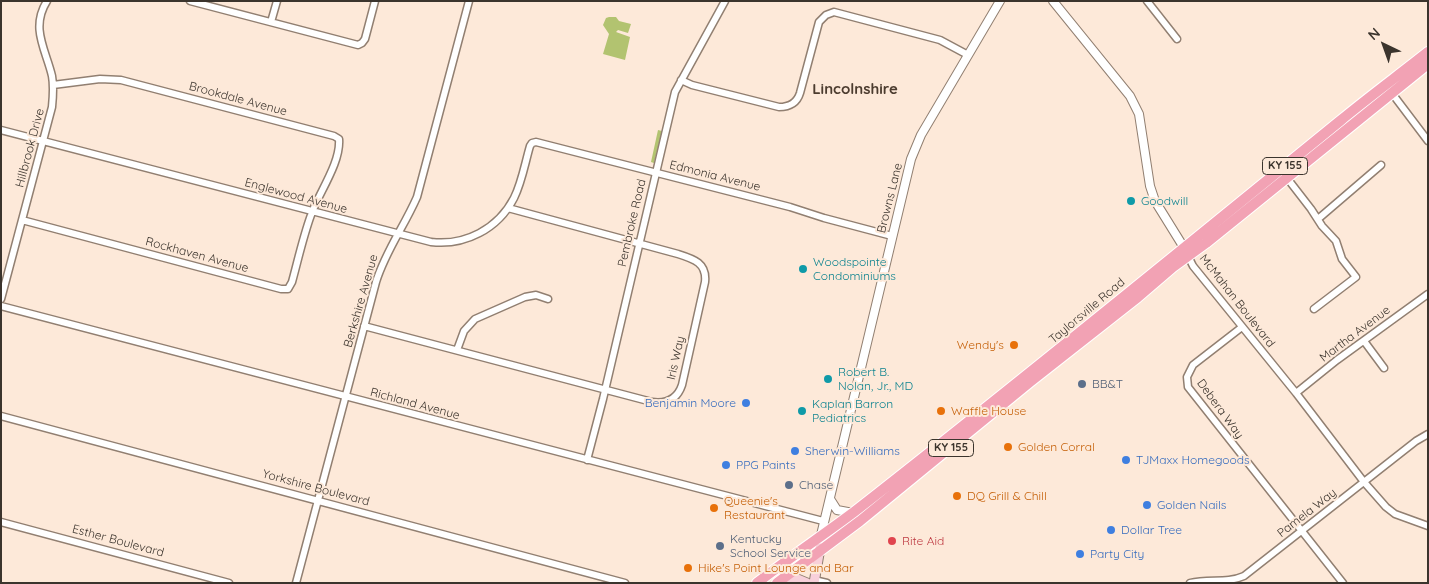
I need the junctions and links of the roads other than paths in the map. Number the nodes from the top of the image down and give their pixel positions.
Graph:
1 (47, 1) edge
2 (190, 1) edge
3 (277, 1) edge
4 (375, 1) edge
5 (469, 1) edge
6 (726, 1) edge
7 (1000, 1) edge
8 (1053, 1) edge
9 (1147, 1) edge
10 (271, 22) junction
11 (1177, 39) dead end
12 (1428, 52) edge
13 (968, 55) junction
14 (1428, 64) edge
15 (680, 80) junction
16 (53, 85) junction
17 (1389, 89) junction
18 (1, 130) edge
19 (44, 141) junction
20 (1428, 142) edge
21 (532, 143) joint
22 (1381, 165) dead end
23 (655, 173) junction
24 (1287, 178) junction
25 (508, 208) junction
26 (312, 212) junction
27 (1318, 219) junction
28 (22, 220) junction
29 (397, 234) junction
30 (892, 236) junction
31 (639, 244) junction
32 (1186, 252) junction
33 (1428, 294) edge
34 (548, 299) dead end
35 (1, 300) edge
36 (1, 306) edge
37 (1314, 309) dead end
38 (364, 326) junction
39 (1242, 327) junction
40 (1364, 341) junction
41 (456, 350) junction
42 (1384, 368) dead end
43 (605, 389) junction
44 (1296, 393) junction
45 (346, 397) junction
46 (1, 416) edge
47 (1428, 434) edge
48 (587, 460) junction
49 (1364, 482) junction
50 (830, 499) junction
51 (318, 500) junction
52 (853, 513) junction
53 (823, 521) junction
54 (1, 522) edge
55 (1428, 526) edge
56 (1301, 532) junction
57 (821, 535) junction
58 (819, 551) junction
59 (781, 580) edge
60 (812, 582) edge
61 (229, 583) edge
62 (296, 583) edge
63 (625, 583) edge
64 (757, 583) edge
65 (827, 583) edge
66 (1190, 583) edge
67 (1343, 583) edge

1 - 16 street, Hillbrook Drive
2 - 10 street
3 - 10 street
4 - 10 street
5 - 29 street, Berkshire Avenue
6 - 15 street, Pembroke Road
7 - 13 street, Browns Lane
8 - 32 street, McMahan Boulevard
9 - 11 street
12 - 17 main road, Taylorsville Road / KY 155
13 - 15 street
13 - 30 street, Browns Lane
14 - 17 main road, Taylorsville Road / KY 155
15 - 23 street, Pembroke Road
16 - 19 street, Hillbrook Drive
16 - 26 street, Brookdale Avenue
17 - 20 street
17 - 24 main road, Taylorsville Road / KY 155
17 - 32 main road, Taylorsville Road / KY 155
18 - 19 street, Englewood Avenue
19 - 26 street, Englewood Avenue
19 - 28 street, Hillbrook Drive
21 - 23 street, Edmonia Avenue
21 - 25 street, Englewood Avenue
22 - 27 street
23 - 30 street, Edmonia Avenue
23 - 31 street, Pembroke Road
24 - 27 street
24 - 32 main road, Taylorsville Road / KY 155
25 - 29 street, Englewood Avenue
25 - 31 street, Iris Way
26 - 28 street, Rockhaven Avenue
26 - 29 street, Englewood Avenue
27 - 37 street
28 - 35 street, Hillbrook Drive
29 - 38 street, Berkshire Avenue
30 - 50 street, Browns Lane
31 - 43 street, Pembroke Road
31 - 43 street, Iris Way
32 - 39 street, McMahan Boulevard
32 - 52 main road, Taylorsville Road / KY 155
32 - 58 main road, Taylorsville Road / KY 155
33 - 40 street, Martha Avenue
34 - 41 street
36 - 45 street, Richland Avenue
38 - 41 street, Iris Way
38 - 45 street, Berkshire Avenue
39 - 44 street, McMahan Boulevard
39 - 56 street, Debera Way
40 - 42 street
40 - 44 street, Martha Avenue
41 - 43 street, Iris Way
43 - 48 street, Pembroke Road
44 - 49 street, McMahan Boulevard
45 - 48 street, Richland Avenue
45 - 51 street, Berkshire Avenue
46 - 51 street, Yorkshire Boulevard
47 - 49 street, Pamela Way
48 - 53 street, Richland Avenue
49 - 55 street, McMahan Boulevard
49 - 56 street, Pamela Way
50 - 52 street
50 - 53 street, Browns Lane
51 - 62 street, Berkshire Avenue
51 - 63 street, Yorkshire Boulevard
52 - 57 main road, Taylorsville Road / KY 155
53 - 57 street, Browns Lane
54 - 61 street, Esther Boulevard
56 - 66 street, Pamela Way
56 - 67 street, Debera Way
57 - 58 main road
57 - 64 main road, Taylorsville Road / KY 155
58 - 59 main road, Taylorsville Road / KY 155
58 - 60 main road
59 - 60 main road
60 - 65 street

